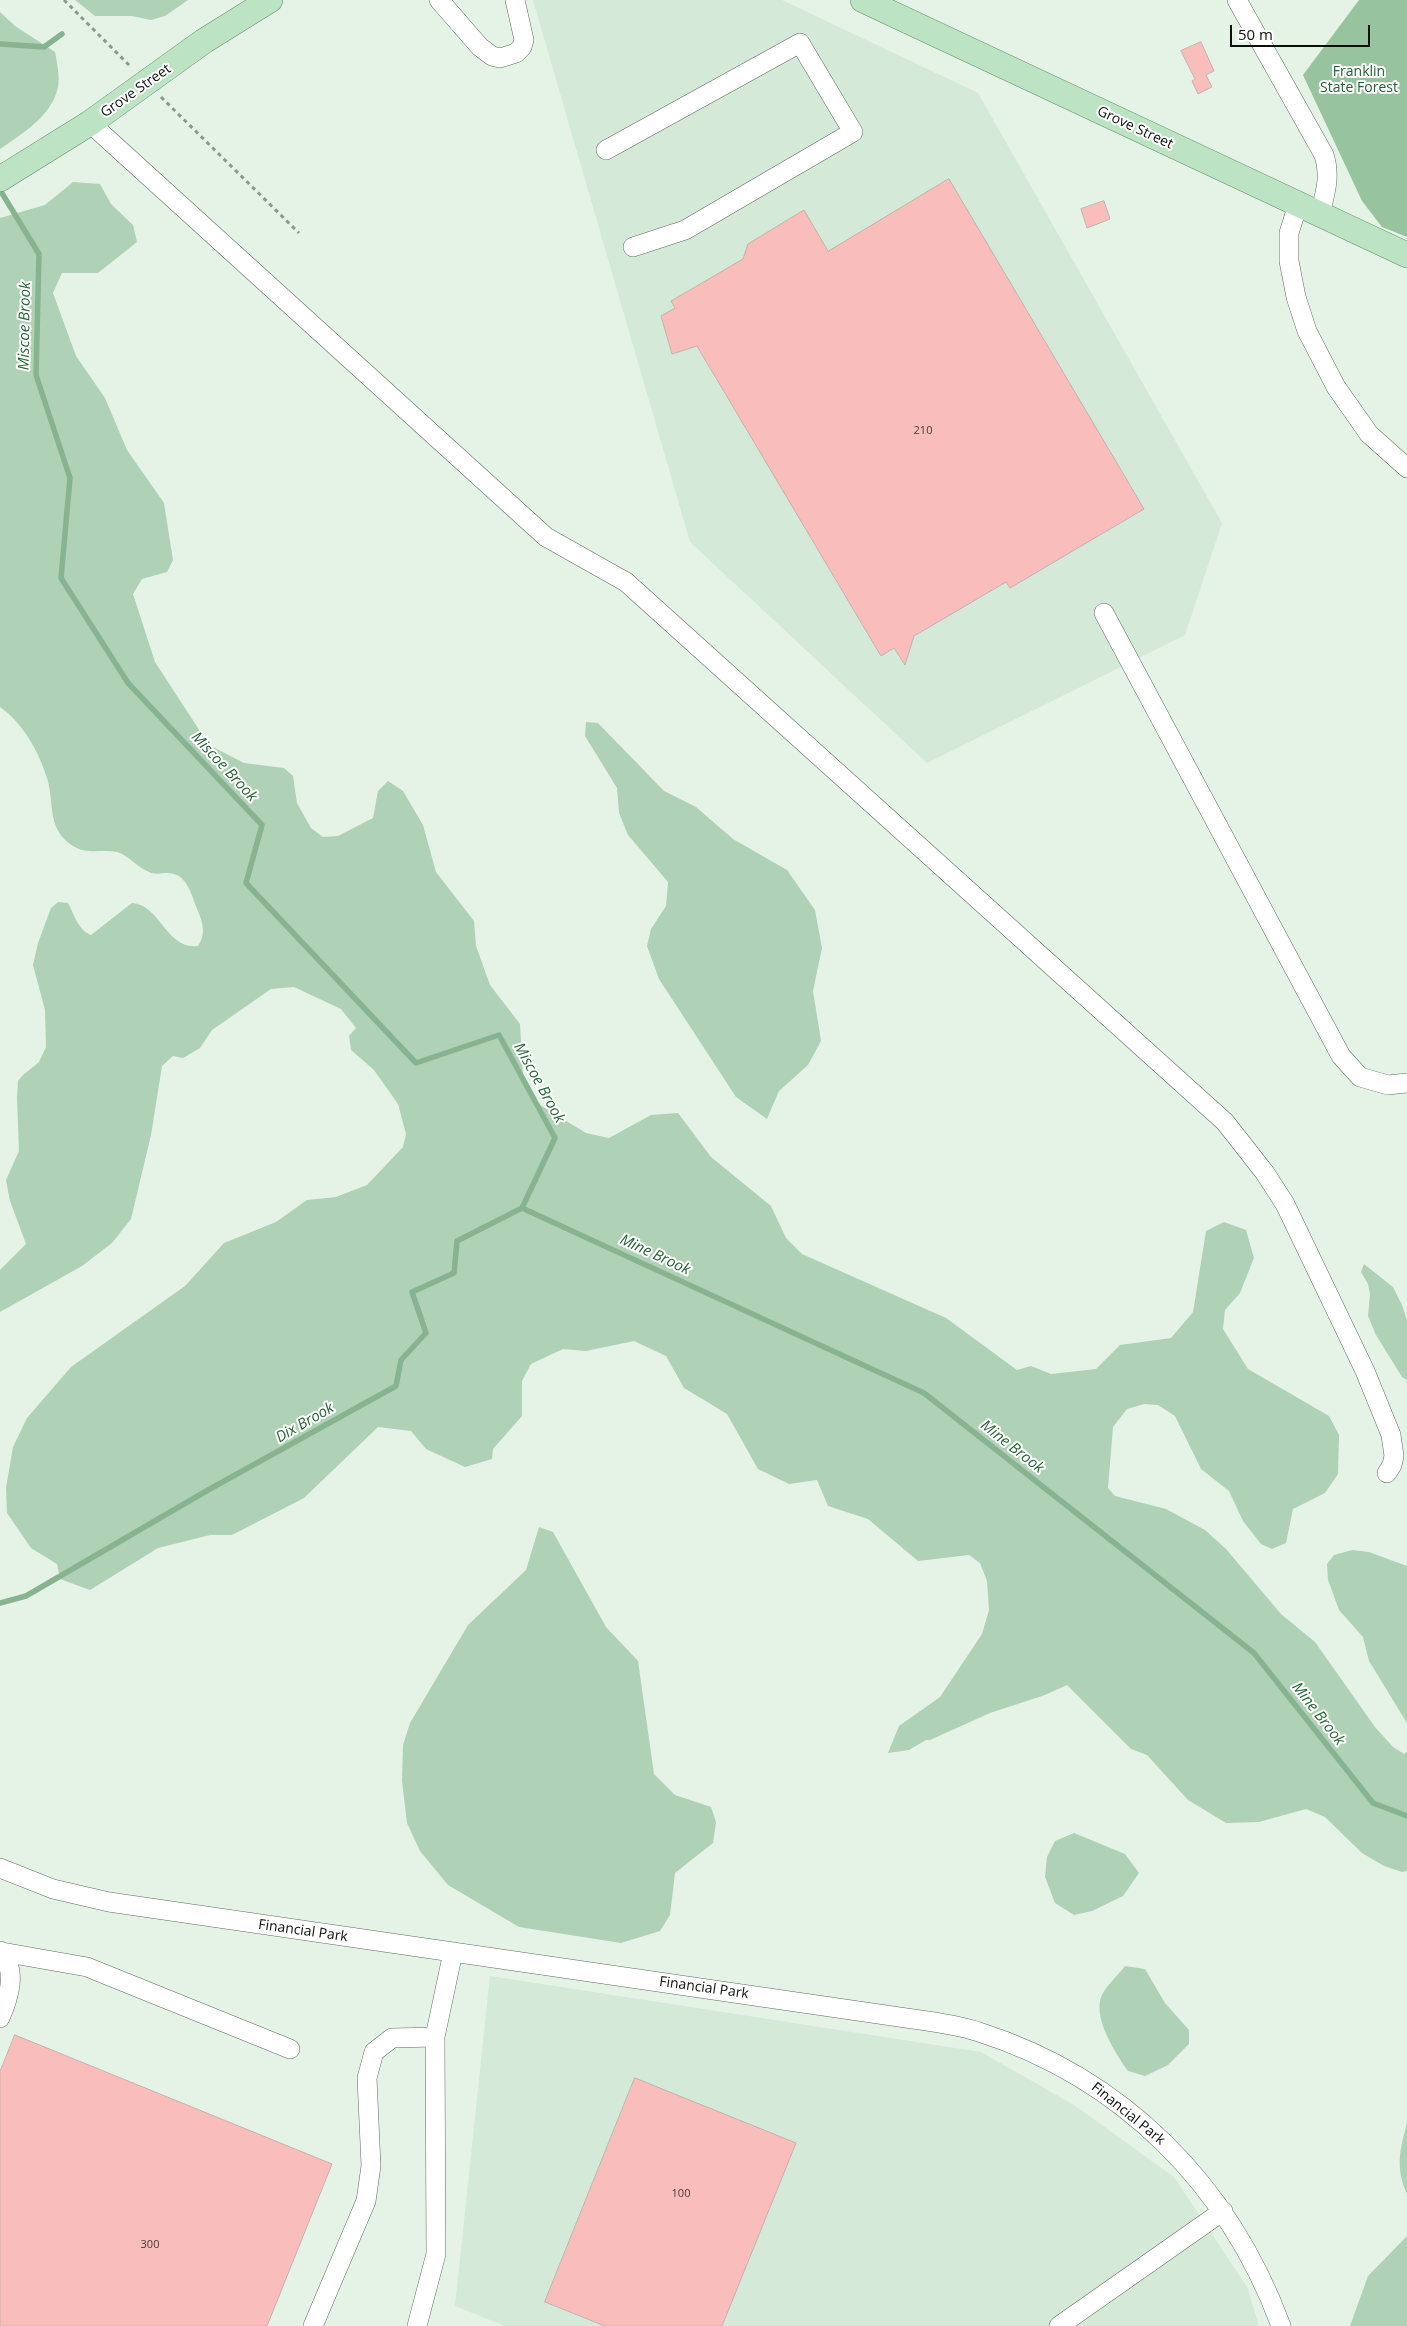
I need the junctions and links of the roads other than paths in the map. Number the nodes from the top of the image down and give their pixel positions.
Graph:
1 (270, 0) edge
2 (439, 0) edge
3 (515, 0) edge
4 (863, 0) edge
5 (1237, 0) edge
6 (90, 123) junction
7 (606, 150) dead end
8 (1, 179) edge
9 (1309, 209) junction
10 (632, 248) dead end
11 (1407, 255) edge
12 (1407, 468) edge
13 (1104, 613) dead end
14 (1407, 1083) edge
15 (1387, 1473) dead end
16 (0, 1868) edge
17 (1, 1952) edge
18 (453, 1952) junction
19 (0, 2018) edge
20 (436, 2037) junction
21 (290, 2049) dead end
22 (1222, 2211) junction
23 (313, 2326) edge
24 (417, 2326) edge
25 (1059, 2326) edge
26 (1280, 2326) edge

1 - 6 main road, Grove Street
2 - 3 street
4 - 9 main road, Grove Street
5 - 9 street
6 - 8 main road, Grove Street
6 - 15 street
7 - 10 street
9 - 11 main road, Grove Street
9 - 12 street
13 - 14 street
16 - 18 street, Financial Park
17 - 19 street
17 - 21 street
18 - 20 street
18 - 22 street, Financial Park
20 - 23 street
20 - 24 street
22 - 25 street
22 - 26 street, Financial Park

